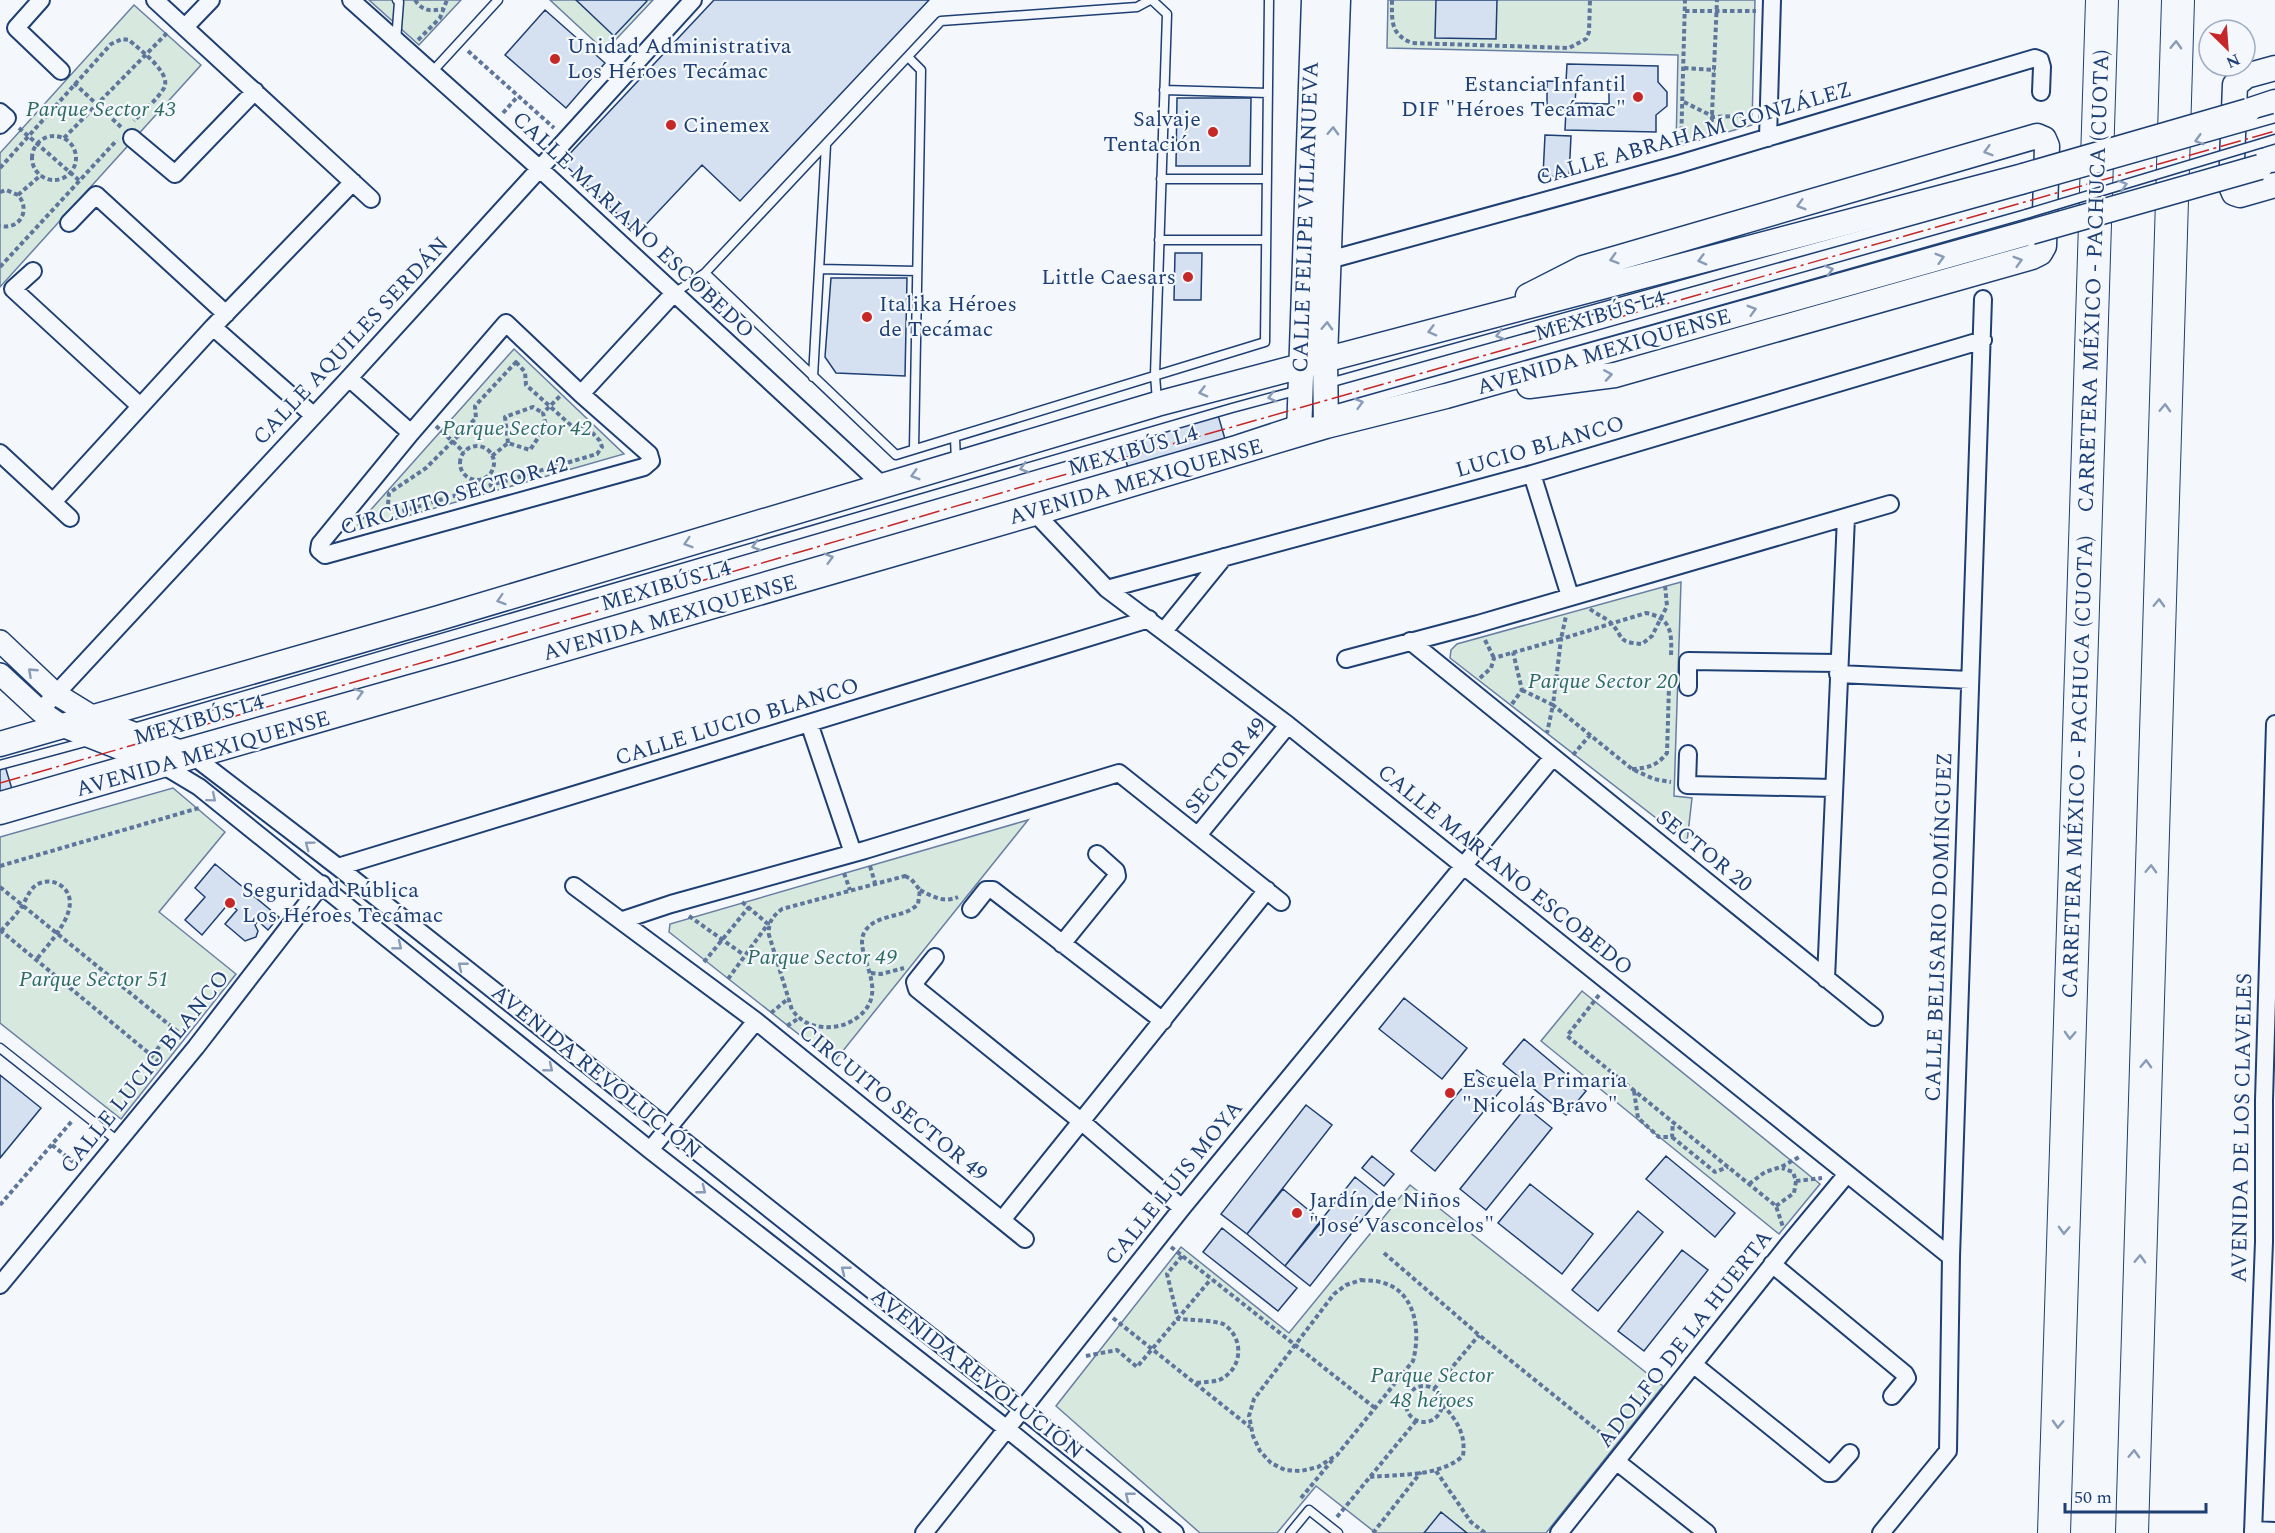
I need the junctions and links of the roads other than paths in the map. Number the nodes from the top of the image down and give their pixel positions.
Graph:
1 (41, 0) edge
2 (155, 0) edge
3 (212, 0) edge
4 (351, 0) edge
5 (397, 0) edge
6 (498, 0) edge
7 (693, 0) edge
8 (1151, 0) edge
9 (1269, 0) edge
10 (1314, 0) edge
11 (1338, 0) edge
12 (2102, 0) edge
13 (2178, 0) edge
14 (1772, 5) edge
15 (181, 24) junction
16 (402, 46) junction
17 (908, 57) junction
18 (2275, 68) edge
19 (61, 71) road end
20 (432, 72) junction
21 (1164, 90) junction
22 (255, 91) junction
23 (2041, 92) dead end
24 (1268, 93) junction
25 (2275, 102) edge
26 (2275, 118) edge
27 (128, 135) road end
28 (1768, 138) junction
29 (2275, 139) edge
30 (826, 144) junction
31 (2268, 165) edge
32 (540, 169) junction
33 (1161, 179) junction
34 (1267, 179) junction
35 (353, 182) junction
36 (2023, 183) junction
37 (371, 199) dead end
38 (69, 223) dead end
39 (2029, 223) junction
40 (1159, 240) junction
41 (1266, 240) junction
42 (1329, 260) junction
43 (819, 269) junction
44 (33, 271) dead end
45 (917, 271) junction
46 (705, 273) junction
47 (674, 293) junction
48 (1983, 299) dead end
49 (226, 314) junction
50 (1486, 317) junction
51 (213, 327) junction
52 (1983, 340) junction
53 (1326, 359) junction
54 (1155, 375) junction
55 (813, 376) junction
56 (349, 378) junction
57 (1310, 383) junction
58 (576, 389) junction
59 (1446, 396) junction
60 (1157, 404) junction
61 (140, 406) junction
62 (313, 415) junction
63 (1312, 421) junction
64 (411, 433) junction
65 (955, 437) junction
66 (914, 449) junction
67 (0, 453) edge
68 (956, 463) junction
69 (1532, 474) junction
70 (882, 485) junction
71 (53, 502) junction
72 (1890, 504) dead end
73 (1035, 513) junction
74 (1846, 517) junction
75 (70, 518) dead end
76 (1224, 557) junction
77 (1107, 589) junction
78 (1570, 596) junction
79 (1149, 619) junction
80 (1164, 631) junction
81 (0, 641) edge
82 (1410, 641) junction
83 (1346, 659) dead end
84 (1838, 669) junction
85 (0, 674) edge
86 (1970, 680) junction
87 (1688, 687) dead end
88 (56, 694) junction
89 (40, 711) junction
90 (809, 723) junction
91 (2275, 724) edge
92 (1288, 725) junction
93 (62, 726) junction
94 (98, 731) junction
95 (121, 731) junction
96 (0, 744) edge
97 (1688, 754) dead end
98 (166, 756) junction
99 (194, 756) junction
100 (138, 757) junction
101 (1554, 758) junction
102 (0, 765) edge
103 (1833, 788) junction
104 (0, 796) edge
105 (0, 812) edge
106 (1199, 834) junction
107 (853, 853) junction
108 (1098, 854) dead end
109 (1463, 865) junction
110 (338, 867) junction
111 (322, 885) junction
112 (574, 886) dead end
113 (1267, 890) junction
114 (1281, 902) dead end
115 (974, 905) road end
116 (623, 921) junction
117 (1062, 944) junction
118 (935, 957) dead end
119 (1826, 979) junction
120 (1874, 1017) dead end
121 (756, 1021) junction
122 (1163, 1022) junction
123 (0, 1048) edge
124 (2269, 1100) edge
125 (1082, 1122) junction
126 (667, 1129) junction
127 (119, 1142) junction
128 (650, 1150) junction
129 (1847, 1174) junction
130 (1182, 1208) junction
131 (1002, 1220) junction
132 (1025, 1239) dead end
133 (2269, 1242) edge
134 (1952, 1257) junction
135 (1772, 1264) junction
136 (0, 1285) edge
137 (1693, 1364) junction
138 (2267, 1380) edge
139 (1892, 1396) dead end
140 (1022, 1409) junction
141 (1007, 1429) junction
142 (1850, 1453) dead end
143 (1620, 1456) junction
144 (2253, 1532) edge
145 (2275, 1532) edge
146 (924, 1533) edge
147 (1135, 1533) edge
148 (1175, 1533) edge
149 (1290, 1533) edge
150 (1338, 1533) edge
151 (1559, 1533) edge
152 (1707, 1533) edge
153 (1881, 1533) edge
154 (2054, 1533) edge
155 (2132, 1533) edge

1 - 19 street
2 - 15 street
3 - 15 street
4 - 16 street, CALLE MARIANO ESCOBEDO
5 - 16 lane
6 - 20 lane
7 - 32 street, CALLE AQUILES SERDÁN
8 - 17 lane
8 - 21 lane
9 - 24 lane
10 - 57 main road, CALLE FELIPE VILLANUEVA
42 -> 11 main road, CALLE FELIPE VILLANUEVA
12 -> 154 highway, CARRETERA MÉXICO - PACHUCA (CUOTA)
155 -> 13 highway
14 - 28 street
15 - 22 street
16 - 20 street, CALLE MARIANO ESCOBEDO
17 - 30 lane
17 - 45 lane
18 - 31 main road
20 - 32 street, CALLE MARIANO ESCOBEDO
21 - 24 lane
21 - 33 lane
22 - 27 street
22 - 35 street
23 - 28 street, CALLE ABRAHAM GONZÁLEZ
24 - 34 lane
25 - 36 main road, bridge
26 -> 36 lane, MEXIBÚS L4, bridge
28 - 42 street, CALLE ABRAHAM GONZÁLEZ
29 - 31 lane
30 - 43 lane
30 - 46 lane
39 -> 31 main road, AVENIDA MEXIQUENSE, bridge
32 - 47 street, CALLE MARIANO ESCOBEDO
32 - 56 street, CALLE AQUILES SERDÁN
33 - 34 lane
33 - 40 lane
34 - 41 lane
35 - 37 street
35 - 49 street
36 -> 50 main road
36 -> 57 lane, MEXIBÚS L4
38 - 49 street
59 -> 39 main road, AVENIDA MEXIQUENSE
63 -> 39 lane, MEXIBÚS L4
40 - 41 lane
40 - 54 lane
41 - 54 lane
53 -> 42 main road, CALLE FELIPE VILLANUEVA
43 - 45 lane
43 - 55 lane
44 - 61 street
45 - 66 lane
46 - 47 lane
46 - 55 lane
47 - 58 street
47 - 70 street, CALLE MARIANO ESCOBEDO
48 - 52 street, CALLE BELISARIO DOMÍNGUEZ
49 - 51 street
50 -> 53 main road
59 -> 50 main road
51 - 61 street
51 - 62 street
52 - 69 street, LUCIO BLANCO
52 - 86 street, CALLE BELISARIO DOMÍNGUEZ
53 - 57 main road
54 - 60 lane
54 - 65 lane
55 - 66 lane
56 - 62 street, CALLE AQUILES SERDÁN
56 - 64 street
57 -> 60 main road
57 - 63 main road, CALLE FELIPE VILLANUEVA
57 -> 95 lane, MEXIBÚS L4
58 - 64 street, CIRCUITO SECTOR 42
58 - 64 street, CIRCUITO SECTOR 42
59 - 63 main road, AVENIDA MEXIQUENSE
60 - 68 main road
61 - 71 street
62 - 88 street, CALLE AQUILES SERDÁN
63 - 73 main road, AVENIDA MEXIQUENSE
98 -> 63 lane, MEXIBÚS L4
65 - 66 lane
65 - 68 lane
67 - 71 street
68 -> 70 main road
69 - 76 street, LUCIO BLANCO
69 - 78 street
70 -> 94 main road
71 - 75 street
72 - 74 street
73 - 77 street, CALLE MARIANO ESCOBEDO
73 - 99 main road, AVENIDA MEXIQUENSE
74 - 78 street
74 - 84 street
76 - 77 street, LUCIO BLANCO
76 - 80 street
77 - 79 street, CALLE MARIANO ESCOBEDO
78 - 82 street
79 - 80 street, CALLE MARIANO ESCOBEDO
79 - 90 street, CALLE LUCIO BLANCO
80 - 92 street, CALLE MARIANO ESCOBEDO
88 -> 81 street, AVENIDA REVOLUCIÓN
82 - 83 street
82 - 101 street, SECTOR 20
84 - 86 street
84 - 87 street
84 - 103 street
85 - 89 street
86 - 134 street, CALLE BELISARIO DOMÍNGUEZ
88 - 89 street, CALLE AQUILES SERDÁN
88 - 94 street, AVENIDA REVOLUCIÓN
89 - 93 street
90 - 107 street
90 - 110 street, CALLE LUCIO BLANCO
91 - 124 street, AVENIDA DE LOS CLAVELES
92 - 106 street, SECTOR 49
92 - 109 street, CALLE MARIANO ESCOBEDO
93 - 94 main road
93 - 96 main road
94 - 95 street, AVENIDA REVOLUCIÓN
94 - 100 street, AVENIDA REVOLUCIÓN
94 - 102 lane
95 - 98 street, AVENIDA REVOLUCIÓN
97 - 103 street
98 - 99 main road, AVENIDA MEXIQUENSE
98 - 100 street, AVENIDA REVOLUCIÓN
98 - 105 main road, AVENIDA MEXIQUENSE
98 -> 111 street, AVENIDA REVOLUCIÓN
110 -> 99 street, AVENIDA REVOLUCIÓN
100 - 104 lane, MEXIBÚS L4
101 - 109 street
101 - 119 street, SECTOR 20
103 - 119 street
106 - 107 street, SECTOR 49
106 - 113 street, SECTOR 49
107 - 116 street
108 - 117 street
109 - 129 street, CALLE MARIANO ESCOBEDO
109 - 130 street, CALLE LUIS MOYA
126 -> 110 street, AVENIDA REVOLUCIÓN
111 - 127 street, CALLE LUCIO BLANCO
111 -> 128 street, AVENIDA REVOLUCIÓN
112 - 116 street, CIRCUITO SECTOR 49
113 - 114 street, SECTOR 49
113 - 122 street
115 - 117 street
116 - 121 street, CIRCUITO SECTOR 49
117 - 122 street
118 - 125 street
119 - 120 street, SECTOR 20
121 - 126 street
121 - 131 street, CIRCUITO SECTOR 49
122 - 125 street
123 - 127 lane
124 - 133 street, AVENIDA DE LOS CLAVELES
125 - 130 street
125 - 131 street
126 - 128 street
140 -> 126 street, AVENIDA REVOLUCIÓN
127 - 136 street, CALLE LUCIO BLANCO
128 -> 141 street, AVENIDA REVOLUCIÓN
129 - 134 street, CALLE MARIANO ESCOBEDO
129 - 135 street, ADOLFO DE LA HUERTA
130 - 140 street, CALLE LUIS MOYA
131 - 132 street, CIRCUITO SECTOR 49
133 - 138 street, AVENIDA DE LOS CLAVELES
134 - 153 street, CALLE BELISARIO DOMÍNGUEZ
135 - 137 street, ADOLFO DE LA HUERTA
135 - 139 street
137 - 142 street
137 - 143 street, ADOLFO DE LA HUERTA
138 - 144 street, AVENIDA DE LOS CLAVELES
140 - 141 street, CALLE LUIS MOYA
148 -> 140 street, AVENIDA REVOLUCIÓN
141 - 146 street, CALLE LUIS MOYA
141 - 147 street, AVENIDA REVOLUCIÓN
143 - 151 street, ADOLFO DE LA HUERTA
143 - 152 street
144 - 145 street
149 - 150 lane

